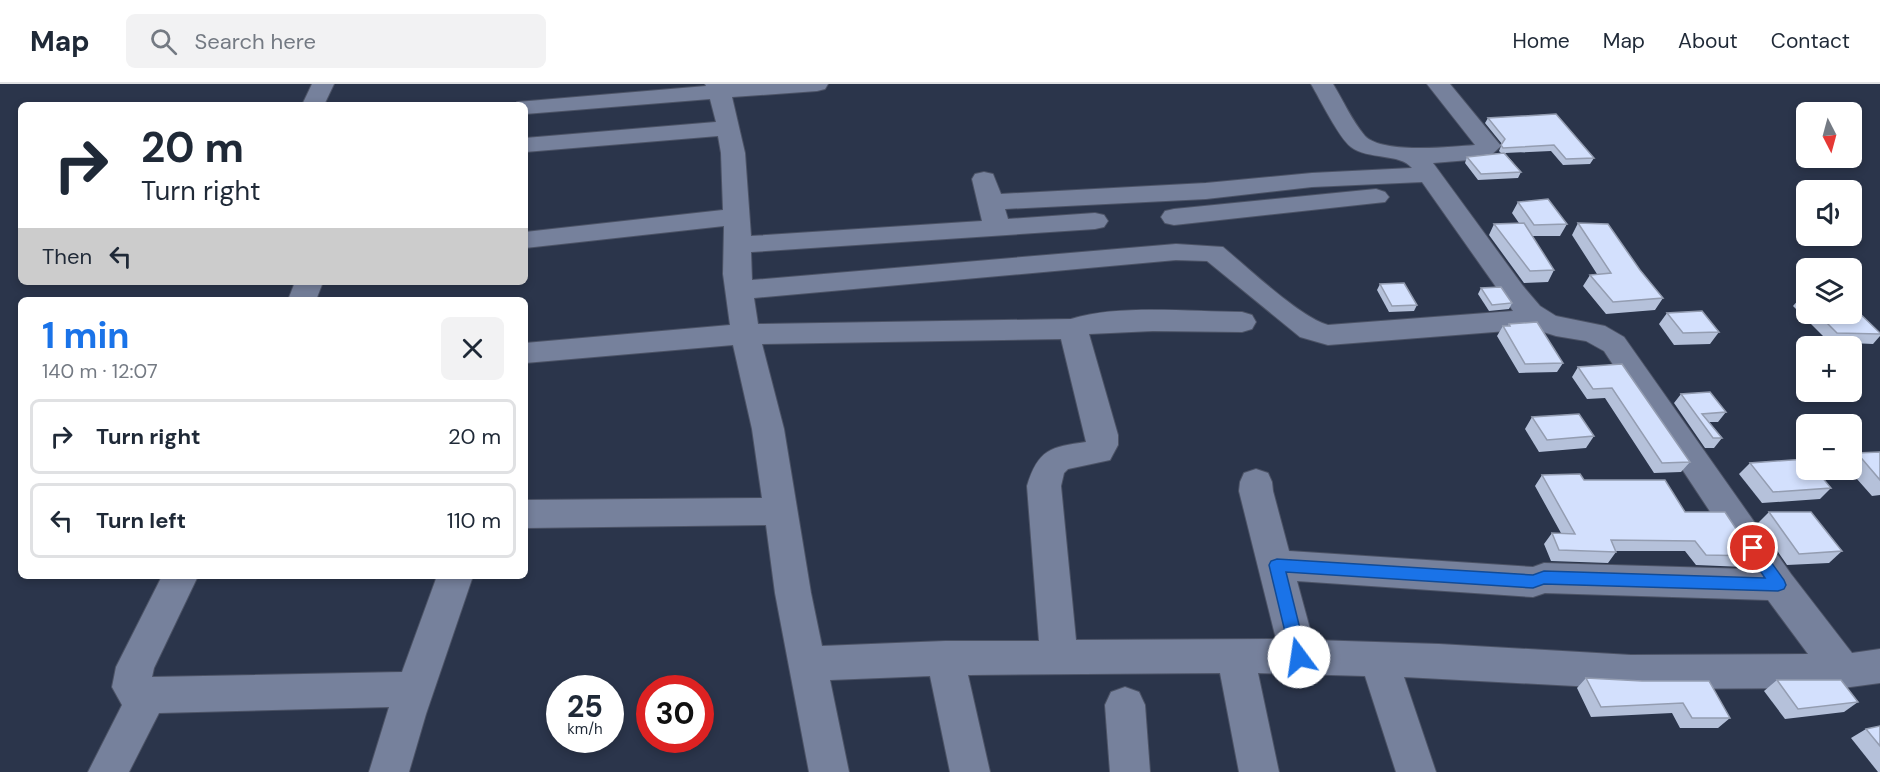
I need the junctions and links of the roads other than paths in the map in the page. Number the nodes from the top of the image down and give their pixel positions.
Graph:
1 (323, 84) edge
2 (817, 84) edge
3 (1322, 84) edge
4 (1438, 84) edge
5 (718, 88) edge
6 (314, 102) edge
7 (528, 107) edge
8 (727, 128) junction
9 (528, 145) edge
10 (1428, 174) junction
11 (1174, 217) dead end
12 (1095, 221) dead end
13 (997, 228) junction
14 (736, 231) junction
15 (528, 240) edge
16 (739, 290) junction
17 (1538, 319) junction
18 (1242, 322) dead end
19 (1073, 329) junction
20 (745, 334) junction
21 (528, 353) edge
22 (1256, 482) dead end
23 (782, 511) junction
24 (528, 514) edge
25 (1277, 565) junction
26 (179, 579) edge
27 (454, 579) edge
28 (1778, 585) junction
29 (1059, 656) junction
30 (1236, 656) junction
31 (1299, 657) junction
32 (945, 658) junction
33 (1379, 660) junction
34 (808, 664) junction
35 (1880, 666) edge
36 (1844, 671) junction
37 (416, 689) junction
38 (148, 695) junction
39 (1125, 705) dead end
40 (108, 772) edge
41 (389, 772) edge
42 (829, 772) edge
43 (970, 772) edge
44 (1130, 772) edge
45 (1259, 772) edge
46 (1416, 772) edge

1 - 6 street
2 - 5 street
3 - 10 street
4 - 10 street
5 - 7 street
5 - 8 street
8 - 9 street
8 - 14 street
10 - 11 street
10 - 13 street
10 - 17 street
12 - 13 street
13 - 14 street
14 - 15 street
14 - 16 street
16 - 17 street
16 - 20 street
17 - 28 street
18 - 19 street
19 - 20 street
19 - 29 street
20 - 21 street
20 - 23 street
22 - 25 street
23 - 24 street
23 - 34 street
25 - 28 street
25 - 31 street
26 - 38 street
27 - 37 street
28 - 36 street
29 - 30 street
29 - 32 street
30 - 31 street
30 - 45 street
31 - 33 street
32 - 34 street
32 - 43 street
33 - 36 street
33 - 46 street
34 - 42 street
35 - 36 street
37 - 38 street
37 - 41 street
38 - 40 street
39 - 44 street

